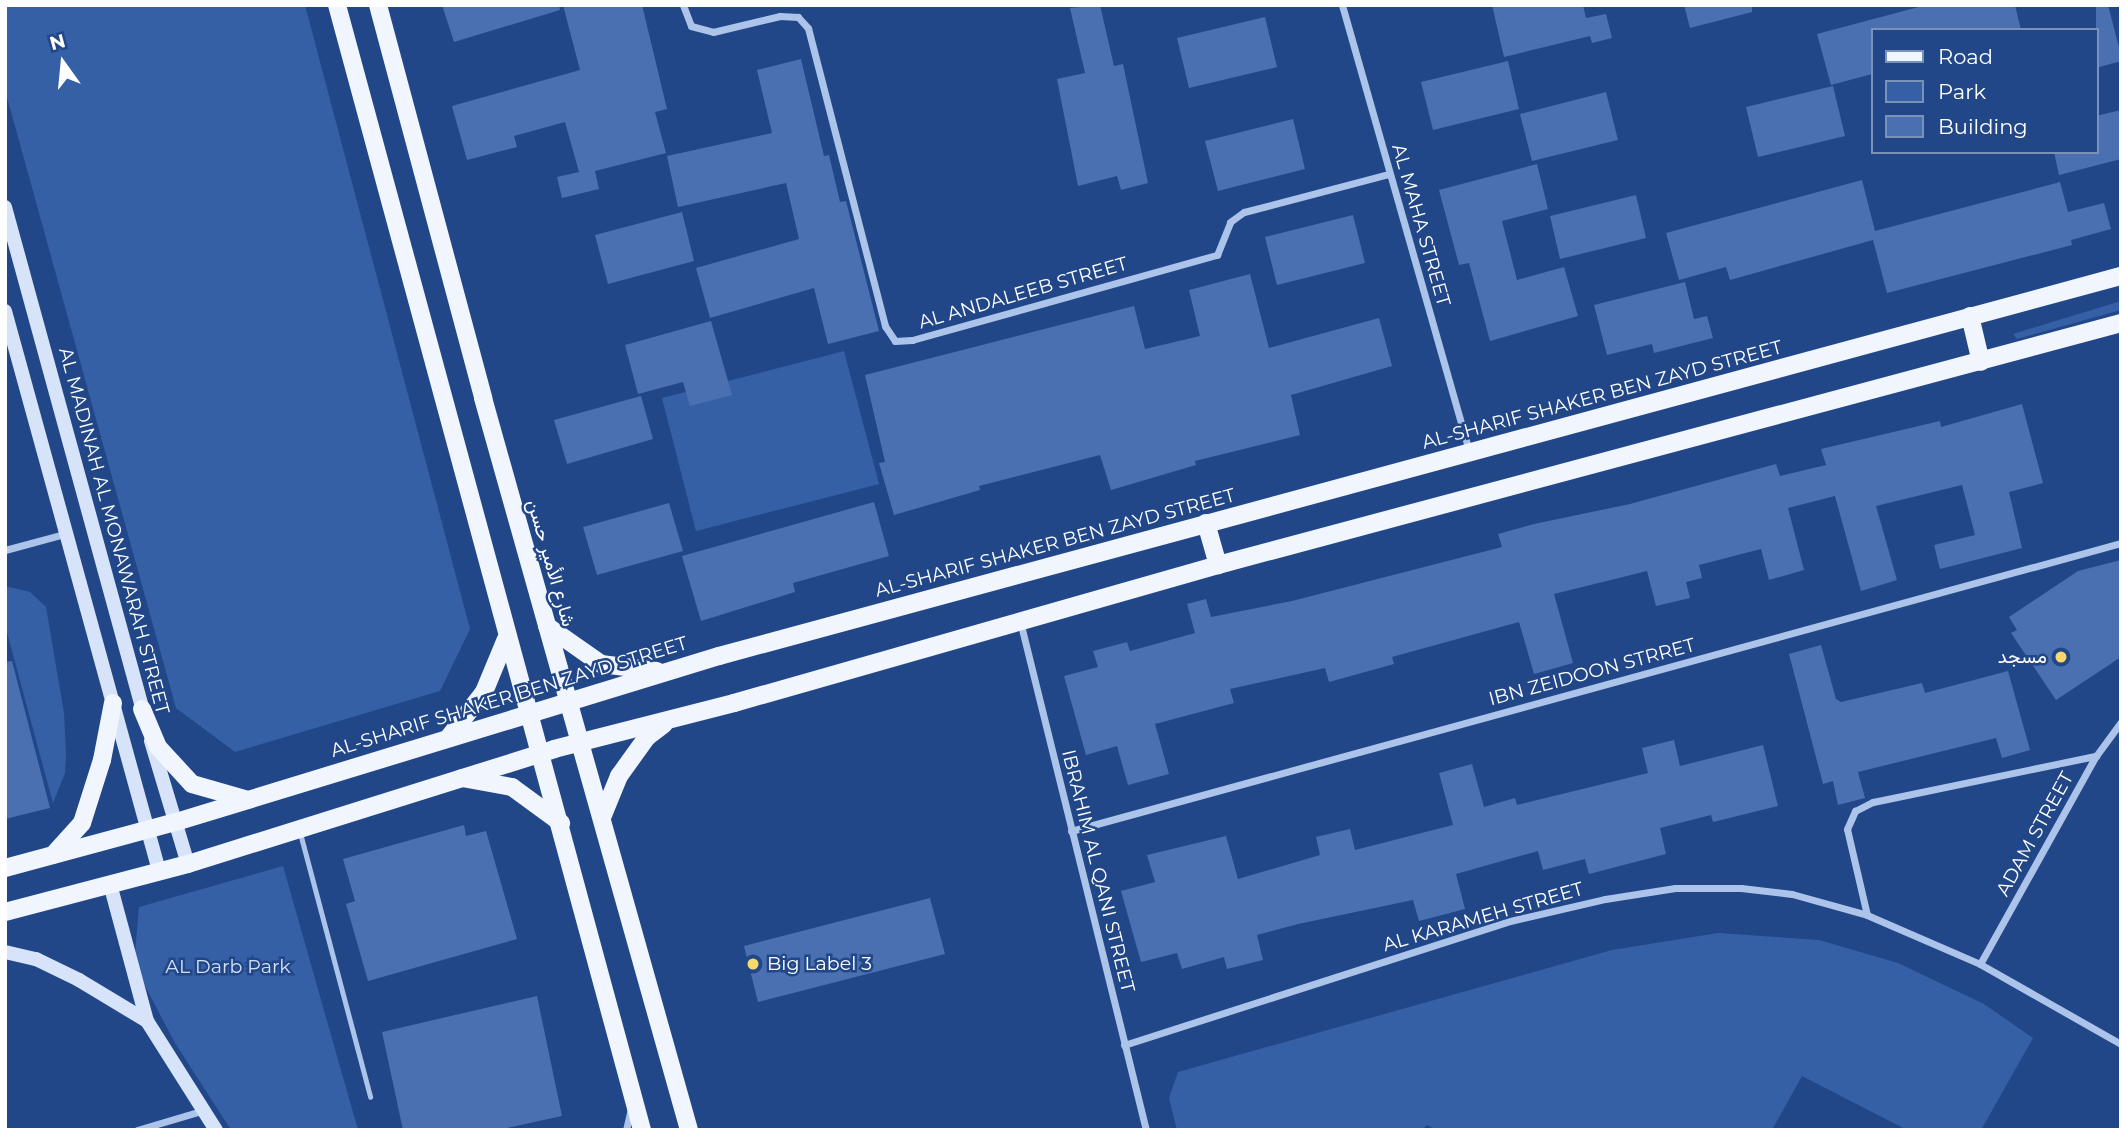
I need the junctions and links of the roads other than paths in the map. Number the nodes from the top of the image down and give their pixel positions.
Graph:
1 (337, 5) edge
2 (378, 5) edge
3 (682, 5) edge
4 (1342, 5) edge
5 (1390, 174) junction
6 (5, 207) edge
7 (2121, 276) edge
8 (5, 311) edge
9 (1970, 316) junction
10 (2121, 323) edge
11 (1981, 362) junction
12 (1469, 453) junction
13 (1206, 523) junction
14 (64, 534) junction
15 (2121, 543) edge
16 (5, 550) edge
17 (1218, 565) junction
18 (1020, 621) junction
19 (547, 626) junction
20 (506, 639) junction
21 (664, 671) junction
22 (570, 701) junction
23 (113, 703) junction
24 (142, 709) junction
25 (529, 712) junction
26 (670, 718) junction
27 (2121, 722) edge
28 (449, 737) junction
29 (582, 741) junction
30 (542, 753) junction
31 (2096, 756) junction
32 (458, 777) junction
33 (248, 800) junction
34 (602, 819) junction
35 (176, 822) junction
36 (561, 824) junction
37 (147, 830) junction
38 (300, 830) junction
39 (1071, 831) junction
40 (53, 855) junction
41 (188, 864) junction
42 (5, 868) edge
43 (159, 872) junction
44 (110, 884) junction
45 (5, 912) edge
46 (1867, 915) junction
47 (5, 951) edge
48 (1980, 964) junction
49 (147, 1021) junction
50 (2121, 1044) edge
51 (1124, 1045) junction
52 (370, 1097) dead end
53 (634, 1098) junction
54 (206, 1110) junction
55 (137, 1130) edge
56 (216, 1130) edge
57 (626, 1130) edge
58 (642, 1130) edge
59 (689, 1130) edge
60 (1146, 1130) edge

1 - 20 main road
2 - 19 main road, شارع الأمير حسن
3 - 5 street, AL ANDALEEB STREET
4 - 5 street, AL MAHA STREET
5 - 12 street, AL MAHA STREET
6 - 24 main road, AL MADINAH AL MONAWARAH STREET
7 - 9 main road, AL-SHARIF SHAKER BEN ZAYD STREET
8 - 14 main road
9 - 11 main road
9 - 12 main road, AL-SHARIF SHAKER BEN ZAYD STREET
10 - 11 main road
11 - 17 main road
12 - 13 main road, AL-SHARIF SHAKER BEN ZAYD STREET
13 - 17 main road
13 - 21 main road, AL-SHARIF SHAKER BEN ZAYD STREET
14 - 16 street
14 - 23 main road
15 - 39 street, IBN ZEIDOON STRRET
17 - 18 main road
18 - 26 main road
18 - 39 street, IBRAHIM AL QANI STREET
19 - 21 main road
19 - 22 main road, شارع الأمير حسن
20 - 25 main road
20 - 28 main road
21 - 22 main road, AL-SHARIF SHAKER BEN ZAYD STREET
22 - 25 main road, AL-SHARIF SHAKER BEN ZAYD STREET
22 - 29 main road, شارع الأمير حسن
23 - 37 main road
23 - 40 main road
24 - 33 main road
24 - 35 main road, AL MADINAH AL MONAWARAH STREET
25 - 28 main road, AL-SHARIF SHAKER BEN ZAYD STREET
25 - 30 main road
26 - 29 main road
26 - 34 main road
27 - 31 street, ADAM STREET
28 - 33 main road, AL-SHARIF SHAKER BEN ZAYD STREET
29 - 30 main road
29 - 34 main road, شارع الأمير حسن
30 - 32 main road
30 - 36 main road
31 - 46 street
31 - 48 street, ADAM STREET
32 - 36 main road
32 - 38 main road
33 - 35 main road, AL-SHARIF SHAKER BEN ZAYD STREET
34 - 59 main road, شارع الأمير حسن
35 - 37 main road, AL-SHARIF SHAKER BEN ZAYD STREET
35 - 41 main road, AL MADINAH AL MONAWARAH STREET
36 - 53 main road
37 - 40 main road, AL-SHARIF SHAKER BEN ZAYD STREET
37 - 43 main road
38 - 41 main road
38 - 52 lane
39 - 51 street, IBRAHIM AL QANI STREET
40 - 42 main road, AL-SHARIF SHAKER BEN ZAYD STREET
41 - 43 main road
43 - 44 main road
44 - 45 main road
44 - 49 main road
46 - 48 street, AL KARAMEH STREET
46 - 51 street, AL KARAMEH STREET
47 - 49 main road
48 - 50 street, AL KARAMEH STREET
49 - 54 main road
51 - 60 street, IBRAHIM AL QANI STREET
53 - 57 street
53 - 58 main road
54 - 55 street
54 - 56 main road

